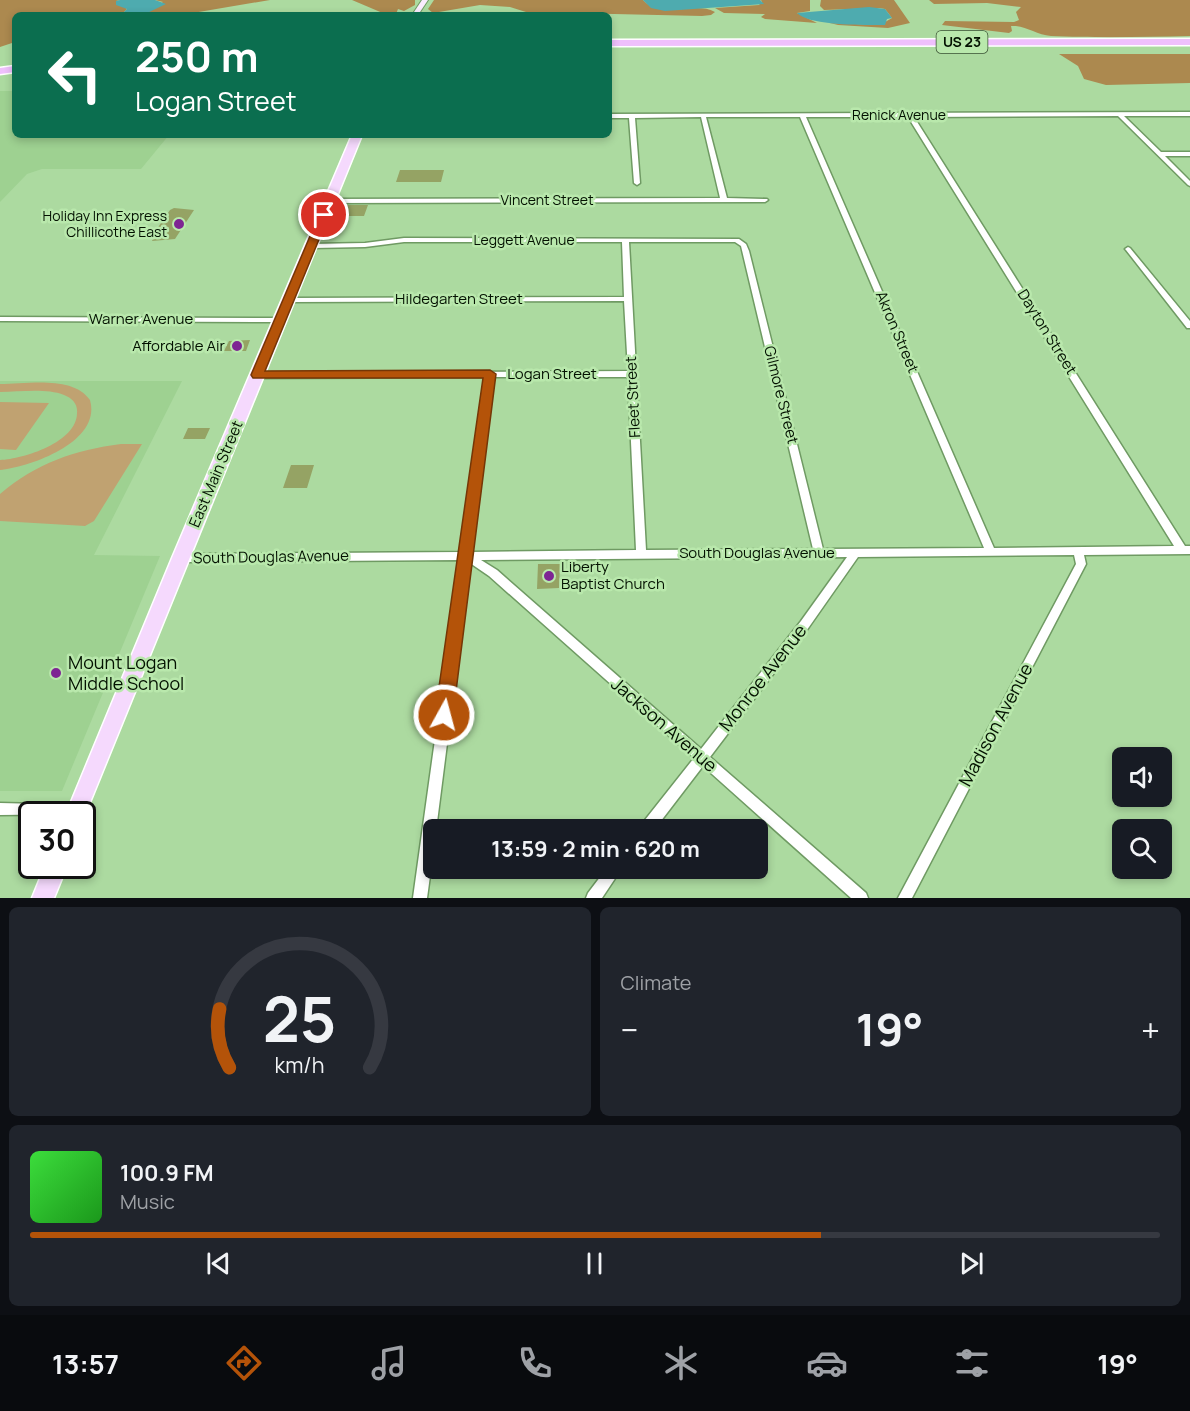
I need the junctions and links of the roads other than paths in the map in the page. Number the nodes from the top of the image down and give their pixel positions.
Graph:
1 (612, 42) edge
2 (1190, 42) edge
3 (1190, 50) edge
4 (612, 52) edge
5 (1119, 114) junction
6 (1190, 114) edge
7 (703, 115) junction
8 (802, 115) junction
9 (910, 115) junction
10 (612, 116) edge
11 (632, 116) junction
12 (356, 138) edge
13 (1159, 154) junction
14 (1190, 154) edge
15 (638, 183) dead end
16 (1190, 184) edge
17 (724, 200) junction
18 (765, 200) dead end
19 (330, 201) junction
20 (625, 240) junction
21 (737, 240) joint
22 (312, 246) junction
23 (1128, 249) dead end
24 (628, 299) junction
25 (290, 300) junction
26 (0, 319) edge
27 (281, 320) junction
28 (1190, 326) edge
29 (490, 374) junction
30 (631, 374) junction
31 (257, 375) junction
32 (1186, 550) edge
33 (990, 551) junction
34 (819, 552) junction
35 (1078, 552) junction
36 (855, 553) junction
37 (641, 554) junction
38 (466, 555) junction
39 (180, 558) junction
40 (703, 757) junction
41 (83, 801) edge
42 (0, 809) edge
43 (18, 810) edge
44 (655, 819) edge
45 (51, 879) edge
46 (608, 879) edge
47 (43, 898) edge
48 (420, 898) edge
49 (593, 898) edge
50 (861, 898) edge
51 (905, 898) edge

1 - 2 highway, US 23
3 - 4 highway, US 23
5 - 6 street, Renick Avenue
5 - 9 street, Renick Avenue
5 - 13 street
7 - 8 street, Renick Avenue
7 - 11 street, Renick Avenue
7 - 17 street
8 - 9 street, Renick Avenue
8 - 33 street, Akron Street
9 - 32 street, Dayton Street
10 - 11 street, Renick Avenue
11 - 15 street
12 - 19 main road, East Main Street
13 - 14 street
13 - 16 street
17 - 18 street, Vincent Street
17 - 19 street, Vincent Street
19 - 22 main road, East Main Street
20 - 21 street, Leggett Avenue
20 - 22 street, Leggett Avenue
20 - 24 street, Fleet Street
21 - 34 street, Gilmore Street
22 - 25 main road, East Main Street
23 - 28 street
24 - 25 street, Hildegarten Street
24 - 30 street, Fleet Street
25 - 27 main road, East Main Street
26 - 27 street, Warner Avenue
27 - 31 main road, East Main Street
29 - 30 street, Logan Street
29 - 31 street, Logan Street
29 - 38 street
30 - 37 street, Fleet Street
31 - 39 main road, East Main Street
32 - 35 street, South Douglas Avenue
33 - 35 street, South Douglas Avenue
33 - 36 street, South Douglas Avenue
34 - 36 street, South Douglas Avenue
34 - 37 street, South Douglas Avenue
35 - 51 street, Madison Avenue
36 - 40 street, Monroe Avenue
37 - 38 street, South Douglas Avenue
38 - 39 street, South Douglas Avenue
38 - 40 street, Jackson Avenue
38 - 48 street
39 - 41 main road, East Main Street
40 - 44 street, Monroe Avenue
40 - 50 street, Jackson Avenue
42 - 43 street
45 - 47 main road
46 - 49 street

